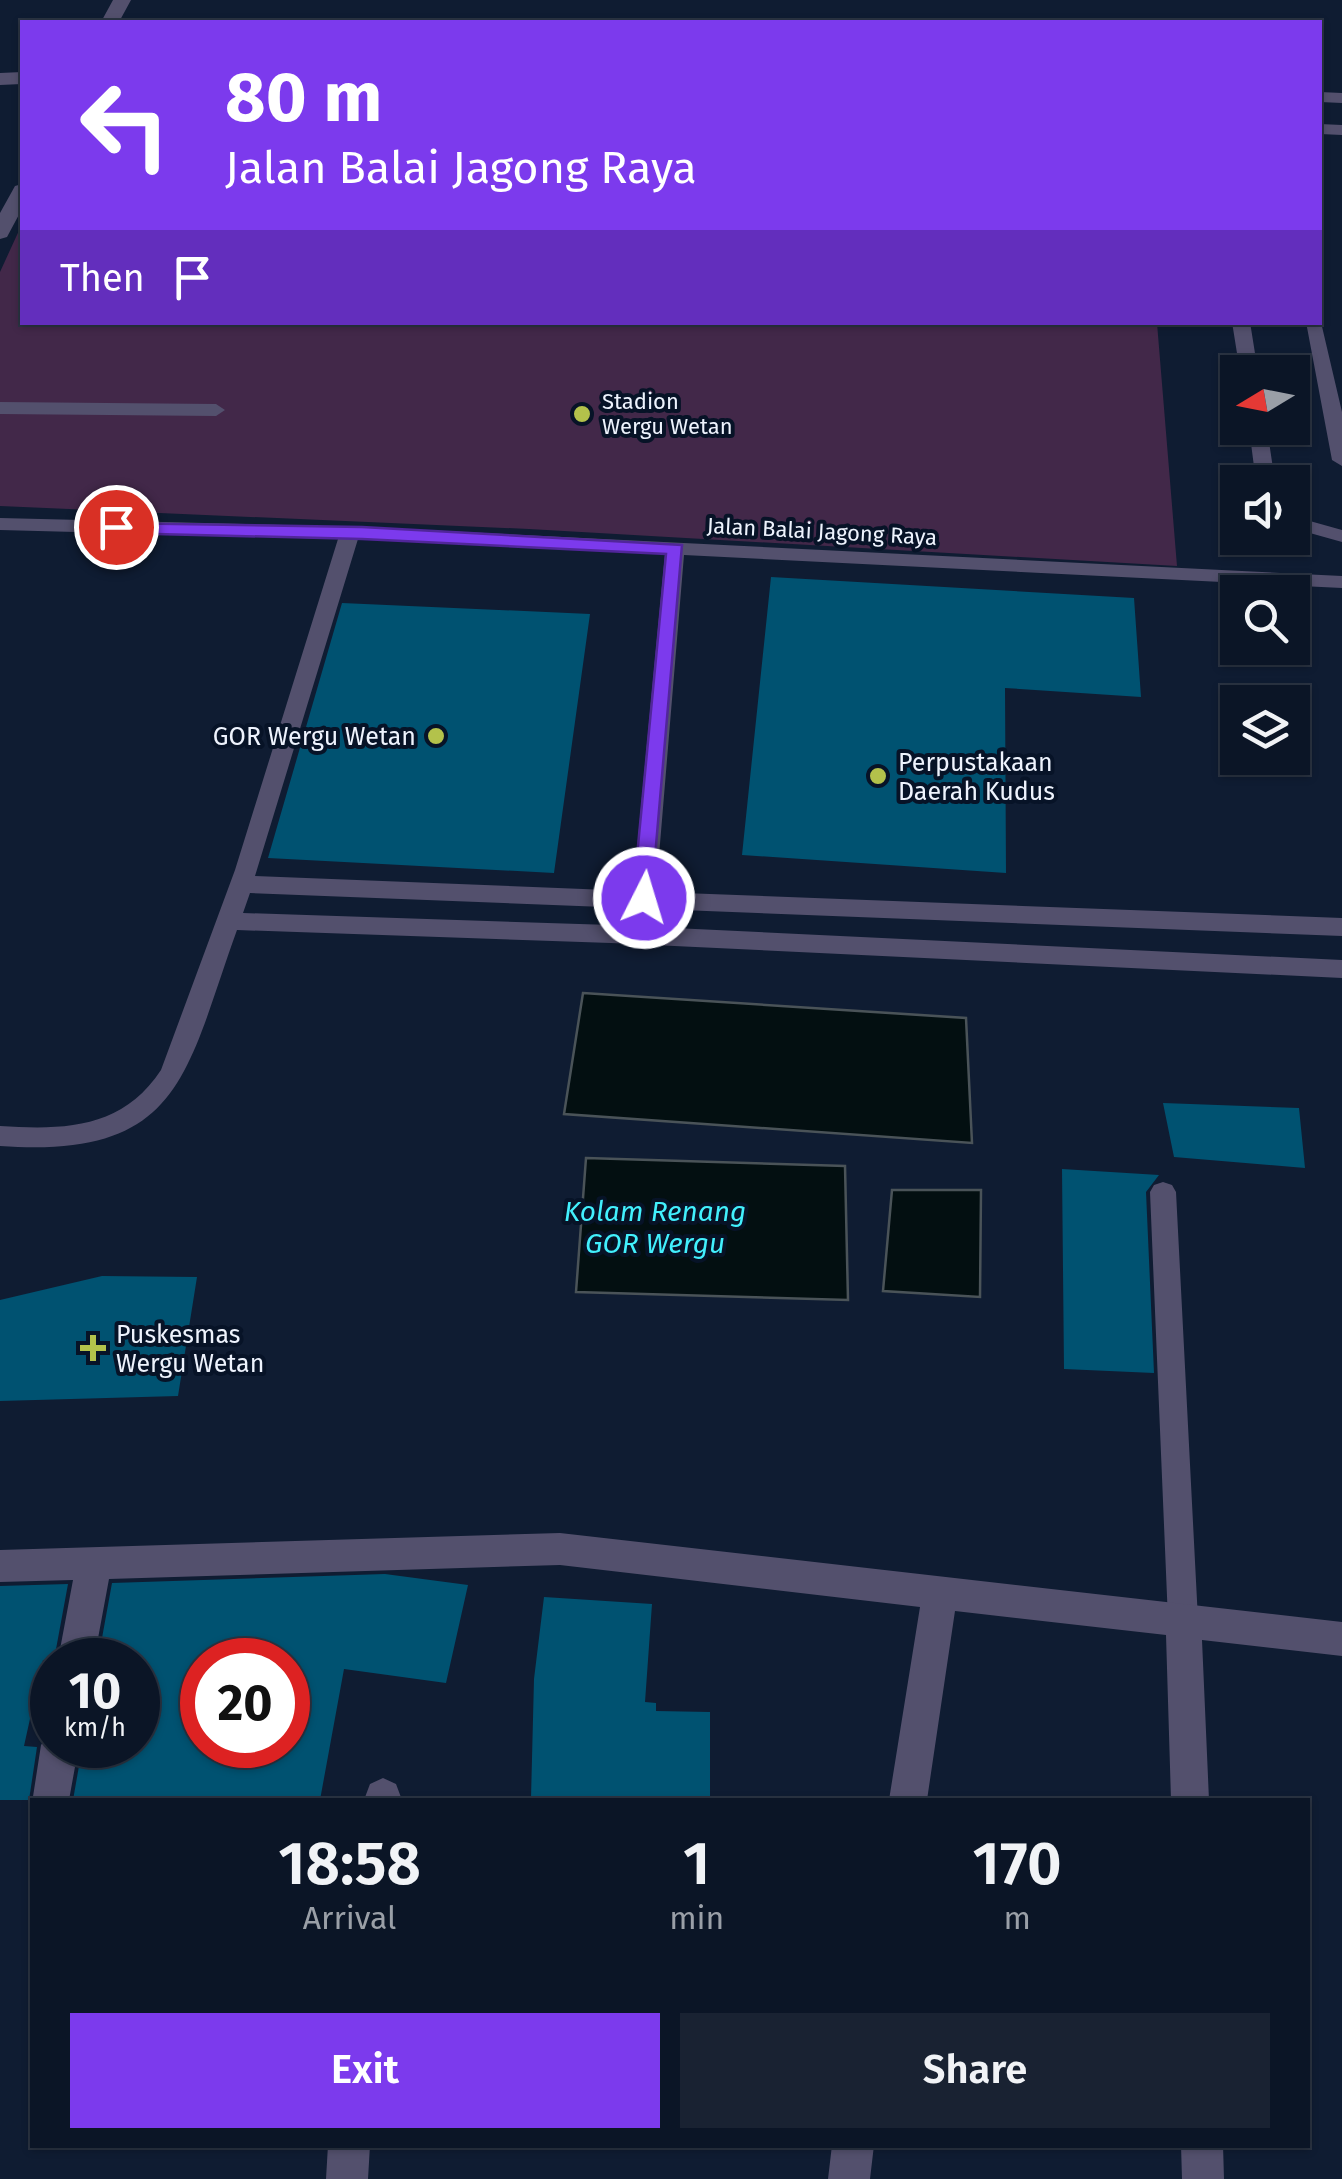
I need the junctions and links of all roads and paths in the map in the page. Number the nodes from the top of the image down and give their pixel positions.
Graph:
1 (20, 194) edge
2 (0, 234) edge
3 (1322, 320) edge
4 (1241, 325) edge
5 (1246, 355) edge
6 (0, 408) edge
7 (216, 410) dead end
8 (1342, 460) edge
9 (0, 524) edge
10 (1310, 527) edge
11 (350, 533) junction
12 (1342, 536) edge
13 (675, 549) junction
14 (1342, 582) edge
15 (242, 884) junction
16 (644, 898) junction
17 (229, 922) junction
18 (1342, 927) edge
19 (1342, 969) edge
20 (0, 1136) edge
21 (1163, 1192) dead end
22 (94, 1562) junction
23 (0, 1566) edge
24 (940, 1591) junction
25 (1183, 1619) junction
26 (80, 1638) edge
27 (1342, 1639) edge
28 (56, 1768) edge
29 (50, 1798) edge
30 (908, 1798) edge
31 (1190, 1798) edge
32 (349, 2148) edge
33 (852, 2148) edge
34 (1202, 2148) edge
35 (346, 2179) edge
36 (849, 2179) edge
37 (1203, 2179) edge

1 - 2 street
3 - 8 lane
4 - 5 lane
6 - 7 lane
9 - 11 lane, Jalan Balai Jagong Raya
10 - 12 lane
11 - 13 lane, Jalan Balai Jagong Raya
11 - 15 lane
13 - 14 lane, Jalan Balai Jagong Raya
13 - 16 lane
15 - 16 lane
15 - 17 lane
16 - 18 lane
17 - 19 lane
17 - 20 lane
21 - 25 lane
22 - 23 street
22 - 24 street
22 - 26 street
24 - 25 street
24 - 30 street
25 - 27 street
25 - 31 street
28 - 29 street
32 - 35 street
33 - 36 street
34 - 37 street

